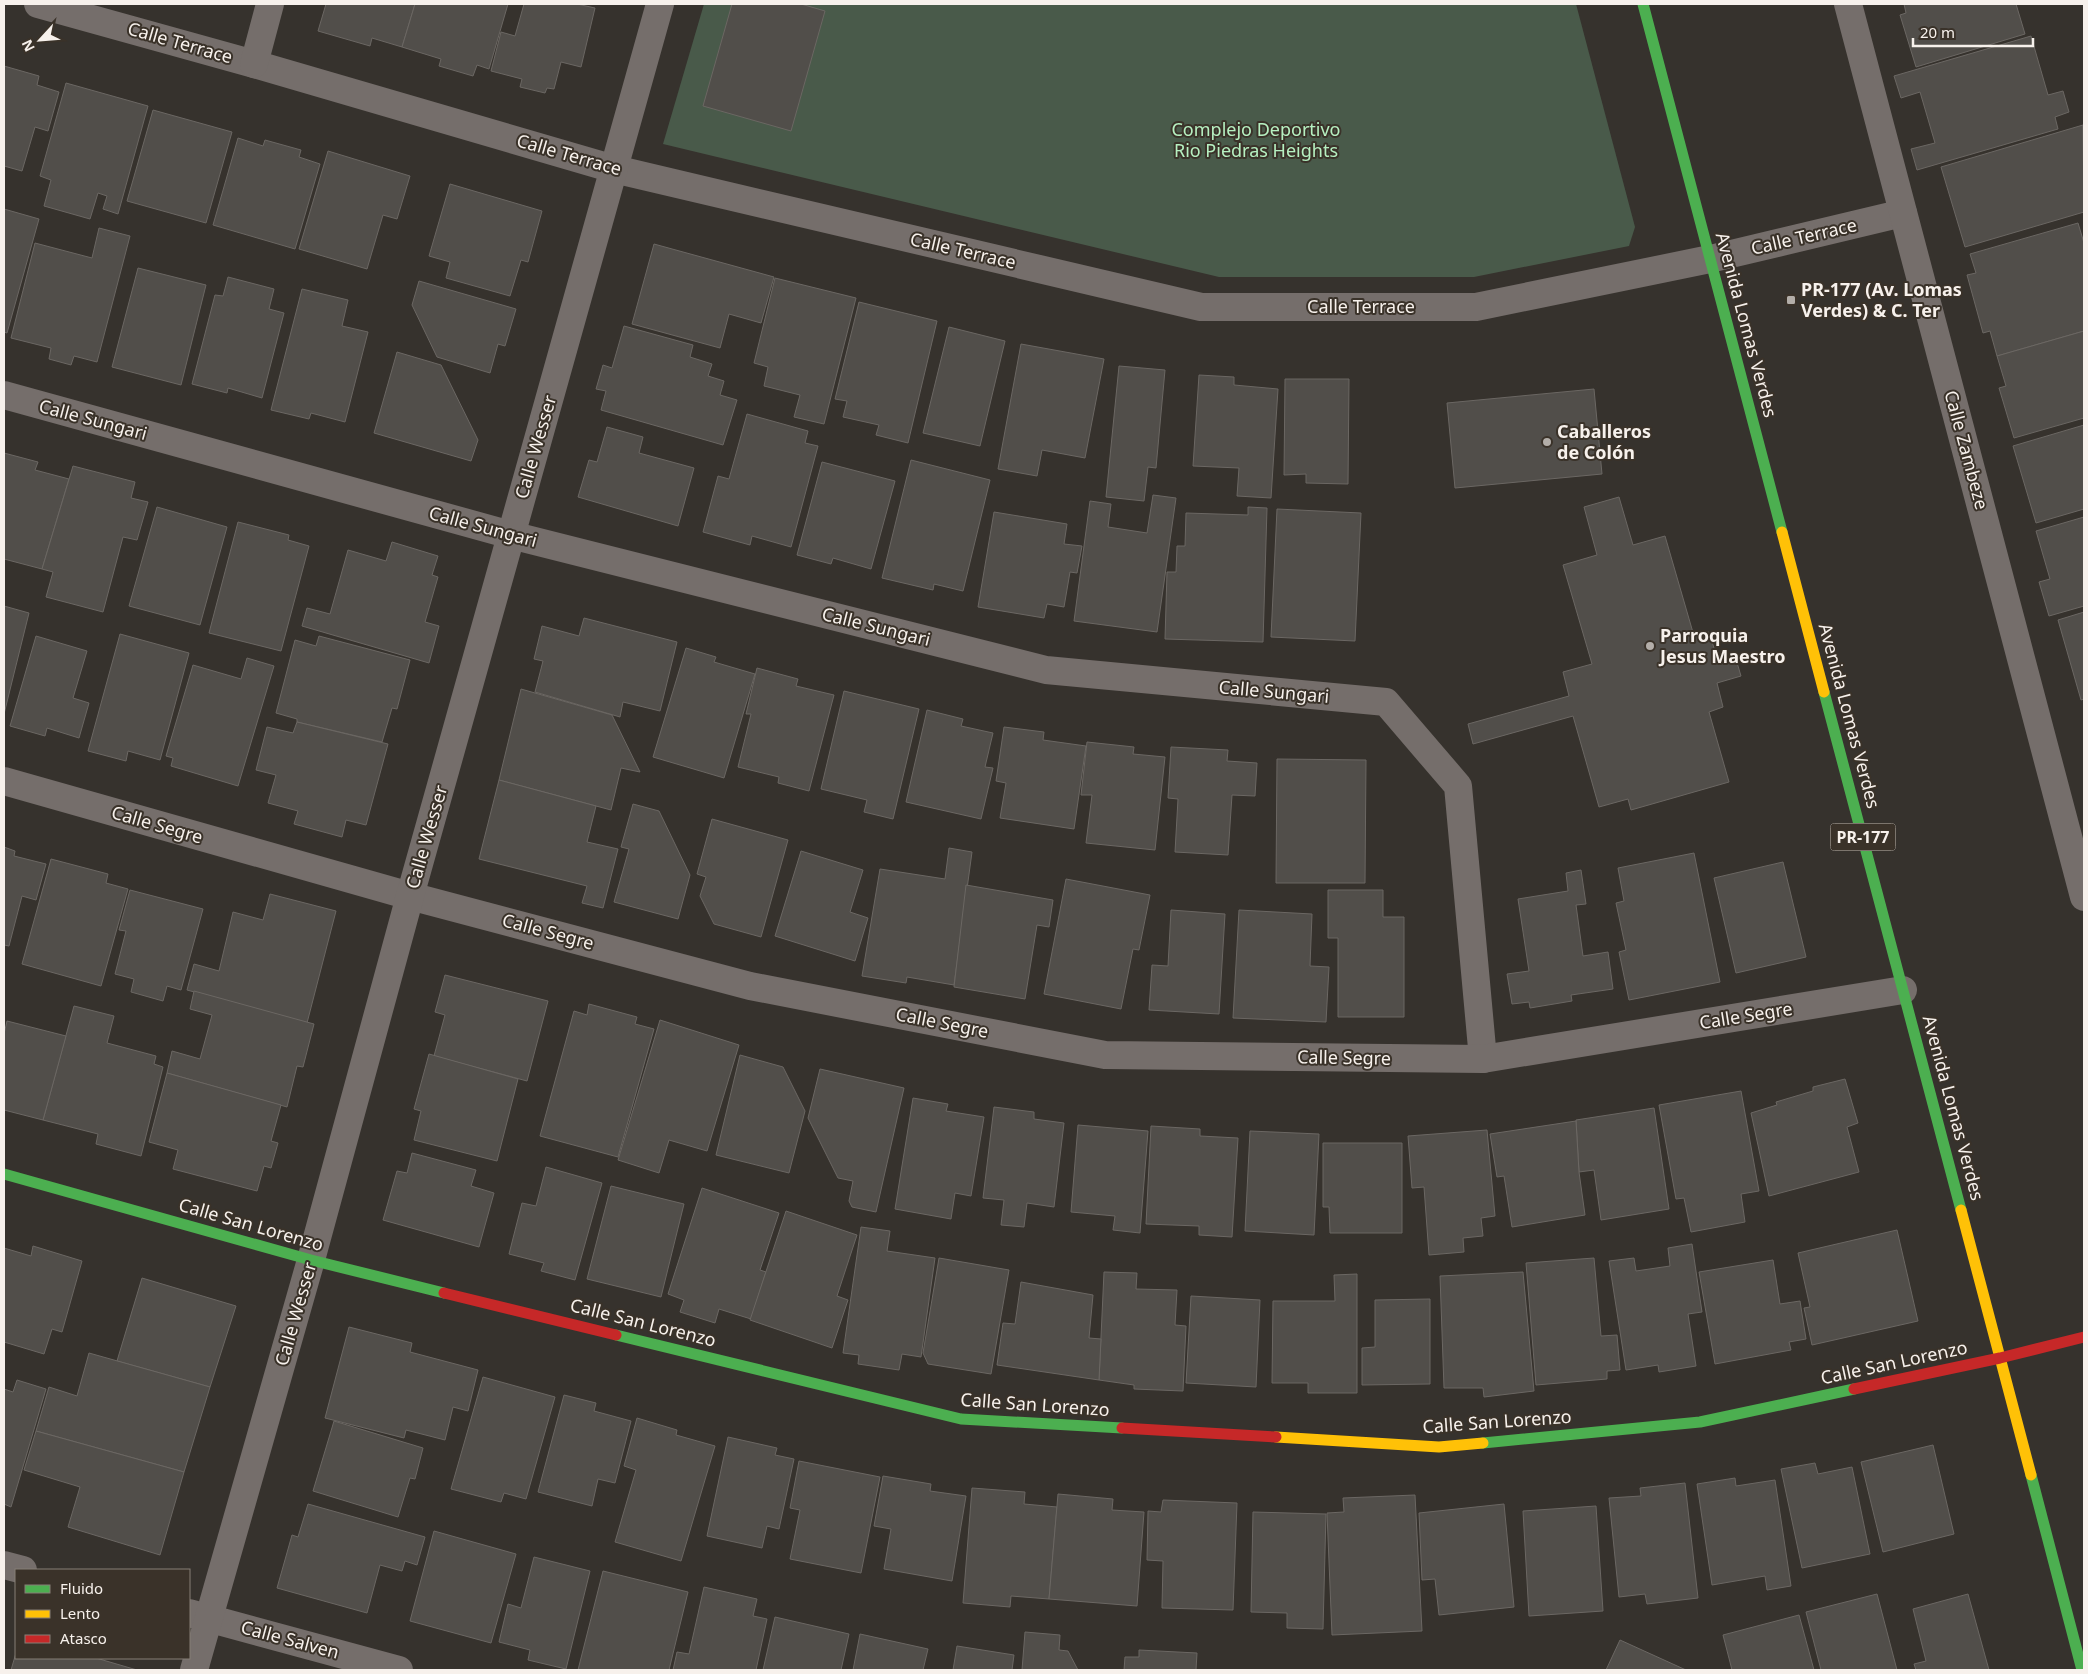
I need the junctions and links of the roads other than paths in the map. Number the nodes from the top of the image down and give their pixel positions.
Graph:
1 (38, 4) edge
2 (270, 4) edge
3 (660, 4) edge
4 (1643, 4) edge
5 (1848, 4) edge
6 (254, 64) junction
7 (614, 169) junction
8 (1903, 213) junction
9 (1710, 259) junction
10 (4, 395) edge
11 (511, 535) junction
12 (4, 781) edge
13 (410, 896) junction
14 (2084, 897) edge
15 (1904, 990) junction
16 (1483, 1059) junction
17 (4, 1174) edge
18 (311, 1260) junction
19 (2084, 1337) edge
20 (2000, 1358) junction
21 (4, 1566) edge
22 (18, 1569) edge
23 (199, 1615) edge
24 (194, 1670) edge
25 (400, 1670) edge
26 (2082, 1670) edge

1 - 6 street, Calle Terrace
2 - 6 street
3 - 7 street, Calle Wesser
4 - 9 street, Avenida Lomas Verdes / PR-177
5 - 8 street, Calle Zambeze
6 - 7 street, Calle Terrace
7 - 9 street, Calle Terrace
7 - 11 street, Calle Wesser
8 - 9 street, Calle Terrace
8 - 14 street, Calle Zambeze
9 - 15 street, Avenida Lomas Verdes / PR-177
10 - 11 street, Calle Sungari
11 - 13 street, Calle Wesser
11 - 16 street, Calle Sungari
12 - 13 street, Calle Segre
13 - 16 street, Calle Segre
13 - 18 street, Calle Wesser
15 - 16 street, Calle Segre
15 - 20 street, Avenida Lomas Verdes / PR-177
17 - 18 street, Calle San Lorenzo
18 - 20 street, Calle San Lorenzo
18 - 23 street, Calle Wesser
19 - 20 street, Calle San Lorenzo
20 - 26 street, Avenida Lomas Verdes / PR-177
21 - 22 street
23 - 24 street, Calle Wesser
23 - 25 street, Calle Salven

